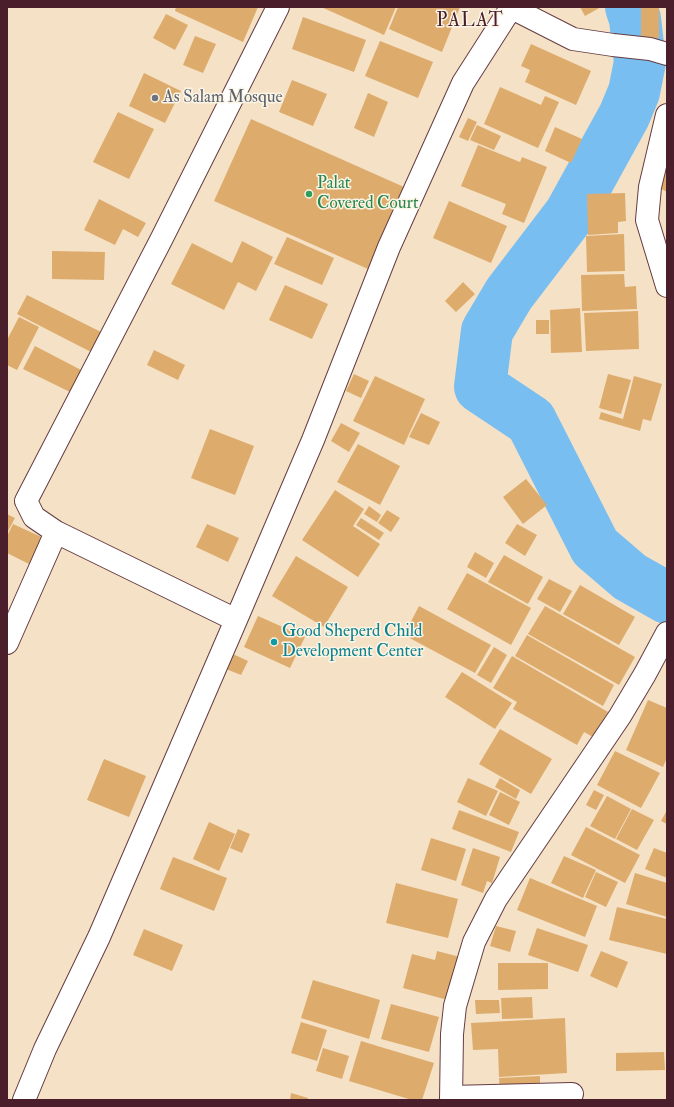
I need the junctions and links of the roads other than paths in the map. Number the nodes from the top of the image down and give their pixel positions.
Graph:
1 (278, 7) edge
2 (510, 8) edge
3 (659, 52) edge
4 (667, 115) edge
5 (667, 286) edge
6 (56, 532) junction
7 (236, 620) junction
8 (665, 637) edge
9 (7, 643) edge
10 (572, 1094) dead end
11 (26, 1098) edge
12 (451, 1099) edge

1 - 6 street
2 - 3 street
2 - 7 street
4 - 5 street
6 - 7 street
6 - 9 street
7 - 11 street
8 - 12 street
10 - 12 street

